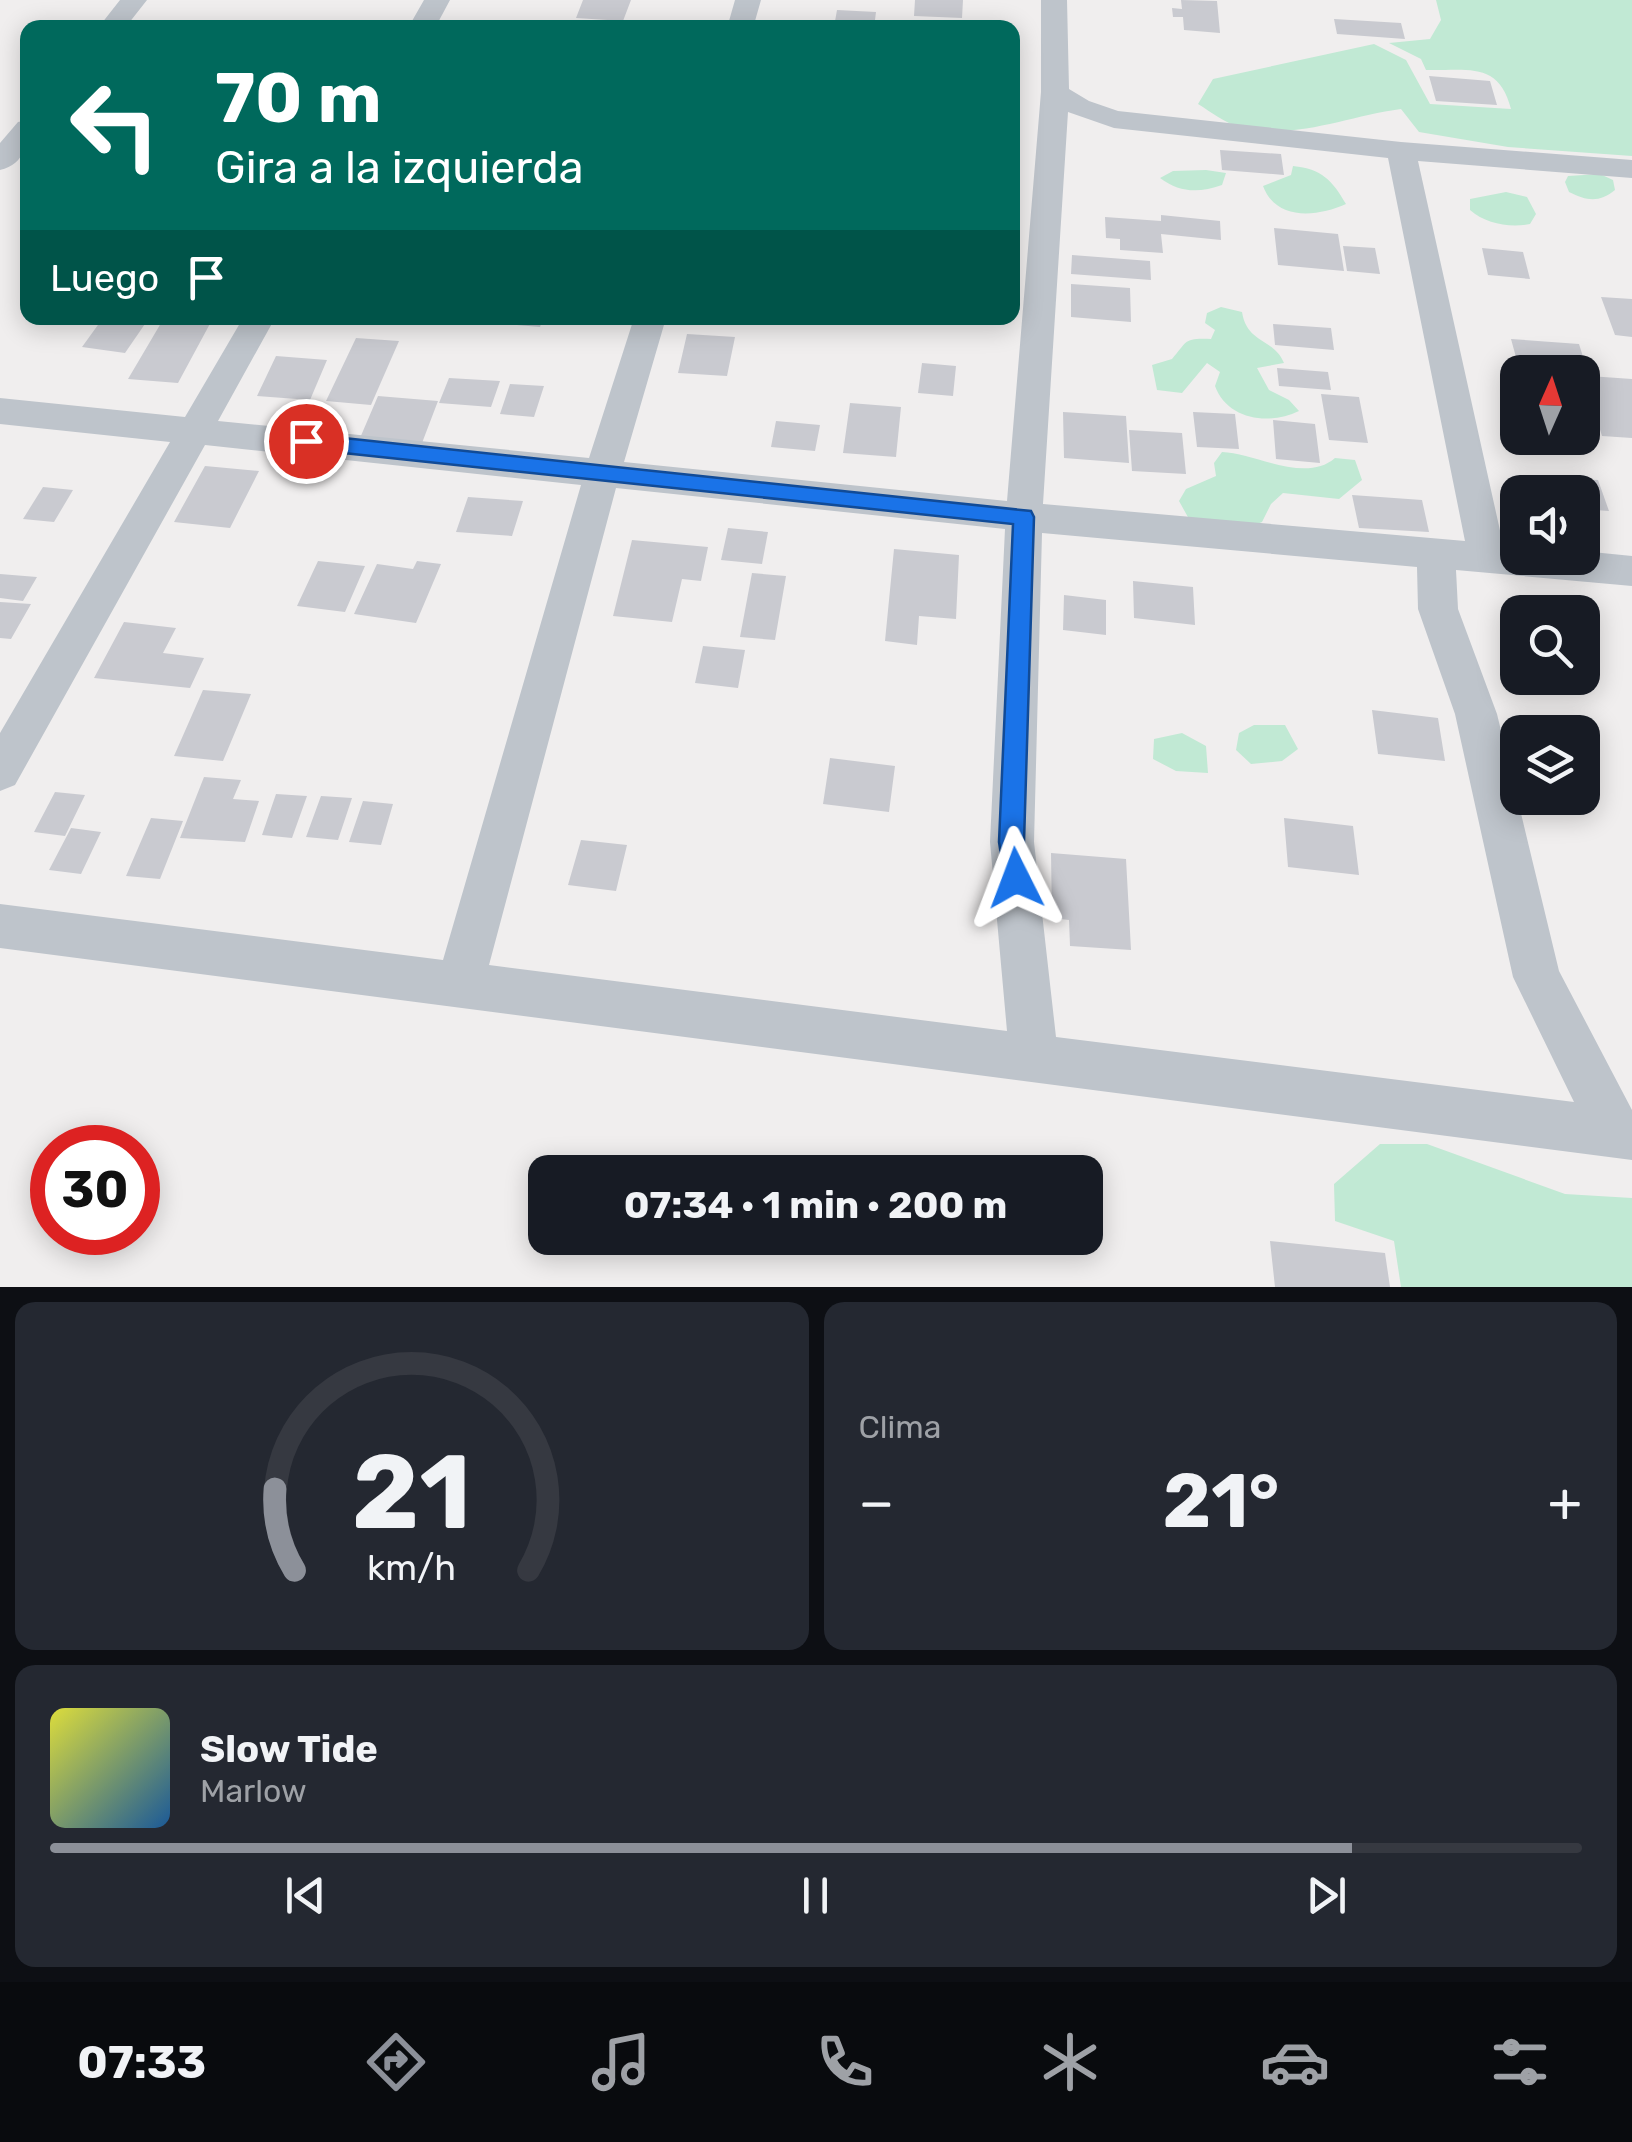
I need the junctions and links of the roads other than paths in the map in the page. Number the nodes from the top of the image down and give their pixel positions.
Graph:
1 (134, 0) edge
2 (1054, 0) edge
3 (118, 20) edge
4 (1055, 92) junction
5 (20, 137) edge
6 (1401, 151) junction
7 (0, 161) edge
8 (1632, 169) edge
9 (254, 325) edge
10 (648, 325) edge
11 (0, 411) edge
12 (196, 430) junction
13 (603, 471) junction
14 (1024, 517) junction
15 (1436, 552) junction
16 (1487, 557) junction
17 (1632, 571) edge
18 (0, 772) edge
19 (0, 926) edge
20 (459, 986) junction
21 (1034, 1062) junction
22 (1625, 1134) edge

1 - 3 street
2 - 4 street
4 - 6 street
4 - 14 street
5 - 7 street
6 - 8 street
6 - 16 street
9 - 12 street
10 - 13 street
11 - 12 street
12 - 13 street
12 - 18 street
13 - 14 street
13 - 20 street
14 - 15 street
14 - 21 street
15 - 16 street
15 - 22 street
16 - 17 street
19 - 20 street
20 - 21 street
21 - 22 street

